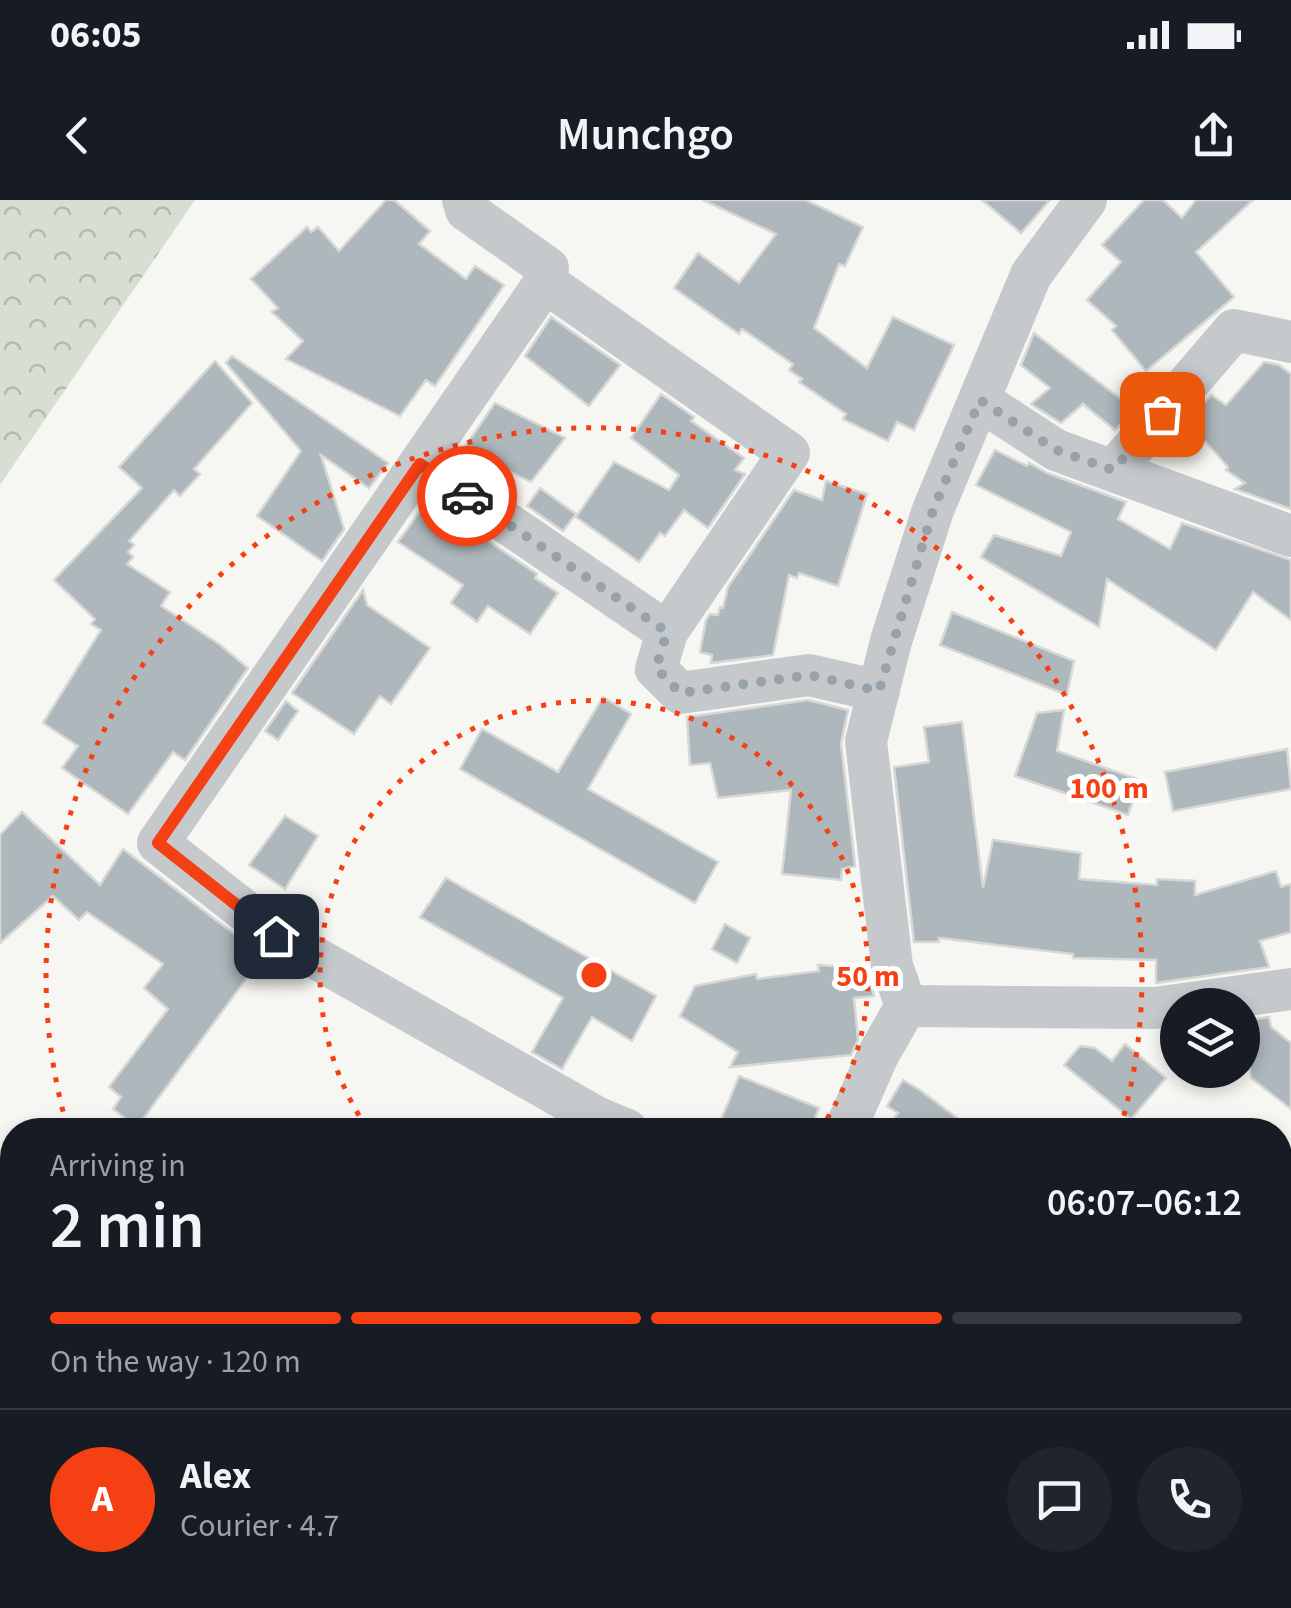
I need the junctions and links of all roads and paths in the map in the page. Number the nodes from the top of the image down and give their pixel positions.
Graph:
1 (463, 200) edge
2 (1086, 200) edge
3 (545, 282) junction
4 (1291, 342) edge
5 (980, 400) junction
6 (420, 464) junction
7 (1113, 470) junction
8 (1291, 536) edge
9 (667, 632) junction
10 (879, 691) junction
11 (1291, 989) edge
12 (906, 1006) junction
13 (598, 1118) edge
14 (851, 1118) edge

1 - 3 street
2 - 5 street
3 - 6 street
3 - 9 street
4 - 7 street
5 - 7 street
5 - 10 street
6 - 9 street
6 - 13 street
7 - 8 street
9 - 10 street
10 - 12 street
11 - 12 street
12 - 14 street

